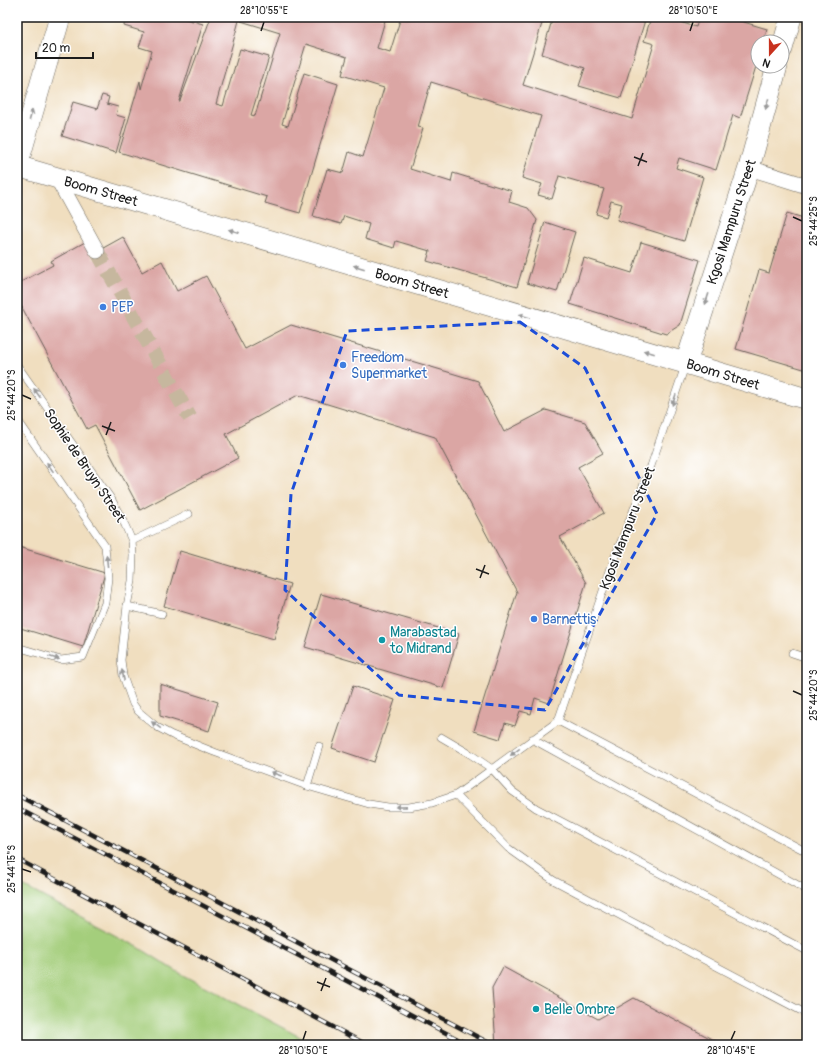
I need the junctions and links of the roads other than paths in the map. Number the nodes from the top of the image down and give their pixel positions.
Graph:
1 (60, 17) edge
2 (791, 17) edge
3 (786, 34) edge
4 (775, 74) edge
5 (17, 166) edge
6 (749, 168) junction
7 (57, 178) junction
8 (807, 186) edge
9 (97, 251) tunnel mouth
10 (686, 363) junction
11 (17, 365) edge
12 (807, 399) edge
13 (17, 419) edge
14 (189, 514) dead end
15 (132, 541) junction
16 (127, 606) junction
17 (162, 614) dead end
18 (17, 647) edge
19 (792, 653) dead end
20 (807, 658) edge
21 (558, 721) junction
22 (441, 737) dead end
23 (532, 739) junction
24 (319, 746) dead end
25 (492, 769) junction
26 (307, 786) junction
27 (456, 795) junction
28 (807, 852) edge
29 (807, 890) edge
30 (807, 951) edge
31 (807, 1014) edge

5 -> 1 main road
2 - 3 main road
4 -> 6 main road, Kgosi Mampuru Street
5 - 7 main road, Boom Street
6 - 8 street
6 -> 10 main road, Kgosi Mampuru Street
7 - 9 street
10 -> 7 main road, Boom Street
10 - 12 main road, Boom Street
10 -> 21 lane, Kgosi Mampuru Street
15 -> 11 lane, Sophie de Bruyn Street
18 -> 13 lane
14 - 15 lane
15 - 16 lane, Sophie de Bruyn Street
16 - 17 lane
26 -> 16 lane, Sophie de Bruyn Street
19 - 20 lane
21 - 23 lane
21 - 28 lane
22 - 25 lane
23 -> 25 lane
23 - 29 lane
24 - 26 lane
25 - 27 lane
25 - 30 lane
27 -> 26 lane
27 - 31 lane

